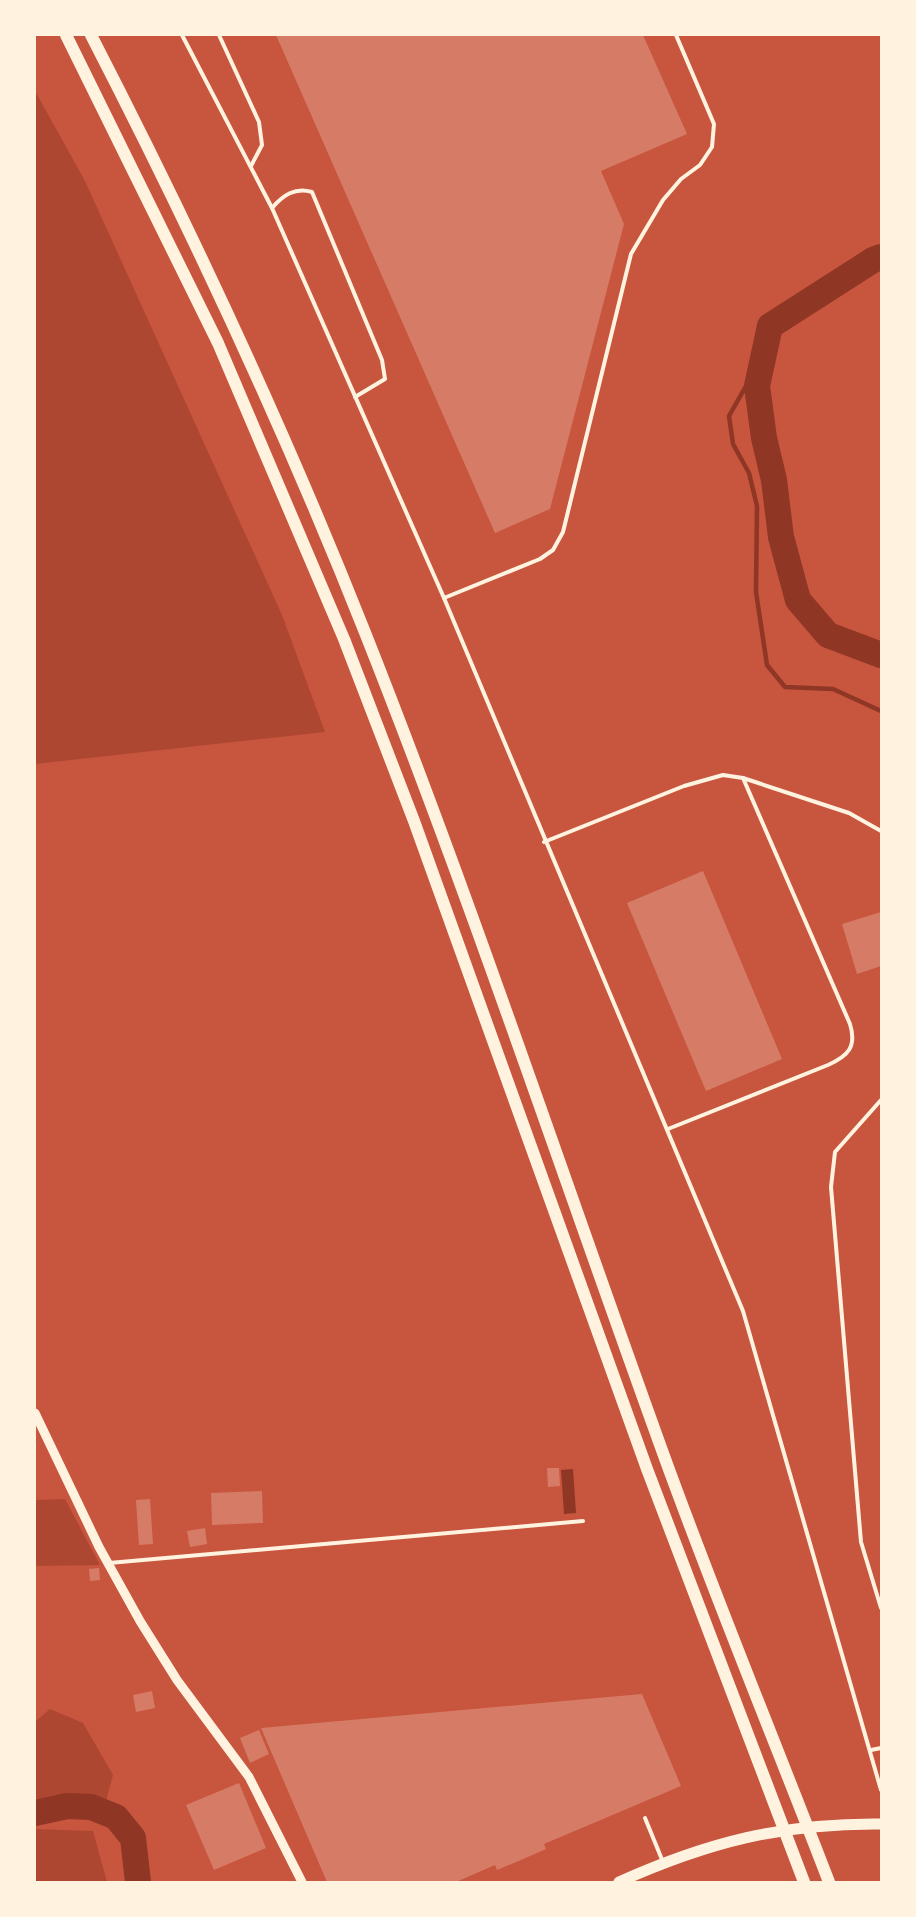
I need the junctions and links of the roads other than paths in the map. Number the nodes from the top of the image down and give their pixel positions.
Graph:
1 (66, 35) edge
2 (91, 35) edge
3 (182, 35) edge
4 (219, 35) edge
5 (676, 35) edge
6 (251, 166) junction
7 (272, 208) junction
8 (355, 397) junction
9 (444, 598) junction
10 (744, 778) junction
11 (881, 830) edge
12 (544, 842) junction
13 (881, 1100) edge
14 (668, 1129) junction
15 (35, 1413) edge
16 (583, 1521) dead end
17 (109, 1563) junction
18 (881, 1608) edge
19 (881, 1748) edge
20 (871, 1750) junction
21 (881, 1790) edge
22 (645, 1818) dead end
23 (881, 1824) edge
24 (663, 1862) junction
25 (302, 1882) edge
26 (619, 1882) edge
27 (804, 1882) edge
28 (829, 1882) edge

1 - 27 highway
2 - 28 highway
3 - 6 lane
4 - 6 lane
5 - 9 lane
6 - 7 lane
7 - 8 lane
7 - 8 lane
8 - 9 lane
9 - 12 lane
10 - 11 lane
10 - 12 lane
10 - 14 lane
12 - 14 lane
13 - 18 lane
14 - 20 lane
15 - 17 street
16 - 17 lane
17 - 25 street
19 - 20 lane
20 - 21 lane
22 - 24 lane
23 - 24 main road
24 - 26 main road

